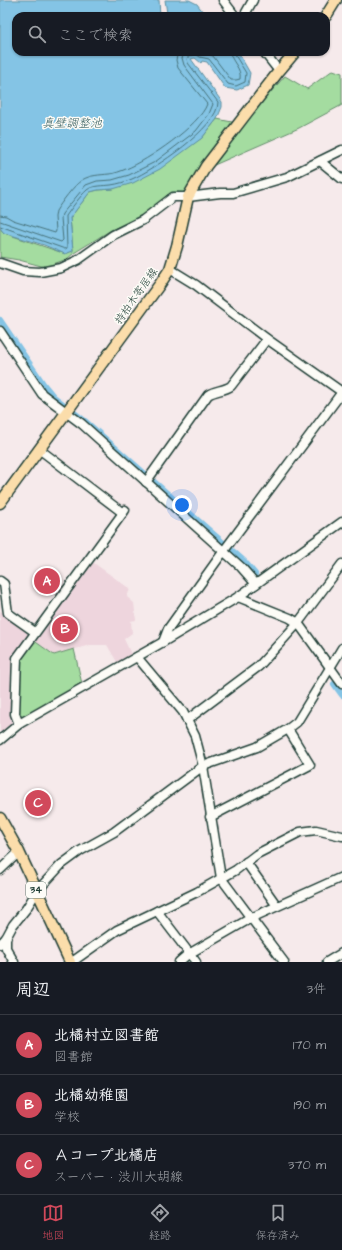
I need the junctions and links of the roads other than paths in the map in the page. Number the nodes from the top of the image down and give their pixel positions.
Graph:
1 (223, 0) edge
2 (253, 0) edge
3 (336, 0) edge
4 (232, 12) edge
5 (246, 12) edge
6 (328, 12) edge
7 (267, 56) edge
8 (292, 56) edge
9 (279, 71) junction
10 (342, 150) edge
11 (320, 161) junction
12 (342, 179) edge
13 (188, 197) junction
14 (0, 263) edge
15 (170, 269) junction
16 (0, 332) edge
17 (267, 339) junction
18 (342, 392) edge
19 (68, 409) junction
20 (39, 449) junction
21 (147, 481) junction
22 (0, 503) edge
23 (342, 522) edge
24 (224, 551) junction
25 (342, 564) edge
26 (0, 581) edge
27 (256, 584) junction
28 (238, 597) junction
29 (298, 623) junction
30 (35, 632) junction
31 (163, 642) junction
32 (342, 648) edge
33 (137, 657) junction
34 (330, 666) junction
35 (342, 684) edge
36 (187, 720) junction
37 (19, 724) junction
38 (288, 729) junction
39 (0, 740) edge
40 (203, 766) junction
41 (210, 817) junction
42 (0, 818) edge
43 (342, 836) edge
44 (19, 852) junction
45 (246, 862) junction
46 (0, 870) edge
47 (342, 877) edge
48 (221, 878) junction
49 (37, 891) junction
50 (277, 906) junction
51 (157, 911) junction
52 (251, 918) junction
53 (3, 941) edge
54 (342, 953) edge
55 (190, 954) junction
56 (14, 962) edge
57 (71, 962) edge
58 (179, 962) edge
59 (196, 962) edge
60 (284, 962) edge
61 (327, 962) edge

1 - 4 street
2 - 5 street
3 - 6 main road
7 - 9 street
8 - 9 main road, 持柏木寄居線
9 - 13 main road, 持柏木寄居線
10 - 11 street
11 - 12 street
11 - 13 street
13 - 14 street
13 - 15 main road, 持柏木寄居線
15 - 17 street
15 - 19 main road, 持柏木寄居線
16 - 19 street
17 - 18 street
17 - 21 street
18 - 24 street
19 - 20 main road, 持柏木寄居線
19 - 21 street
20 - 22 main road, 持柏木寄居線
20 - 30 street
21 - 24 street
23 - 27 street
24 - 27 street
24 - 31 street
25 - 29 street
26 - 30 street
27 - 28 street
28 - 29 street
28 - 31 street
29 - 34 street
29 - 36 street
30 - 37 street
31 - 33 street
32 - 34 street
33 - 36 street
33 - 37 street
34 - 35 street
34 - 38 street
36 - 40 street
37 - 39 street
38 - 40 street
38 - 41 street
40 - 41 street
40 - 49 street
41 - 48 street
42 - 44 main road, 34
43 - 45 street
44 - 46 street
44 - 49 main road, 34
45 - 48 street
45 - 50 street
47 - 50 street
48 - 51 street
48 - 52 street
49 - 53 street
49 - 57 main road, 34
50 - 52 street
51 - 55 street
51 - 57 street
52 - 55 street
52 - 60 street
53 - 56 street
54 - 61 street
55 - 58 street
55 - 59 street

